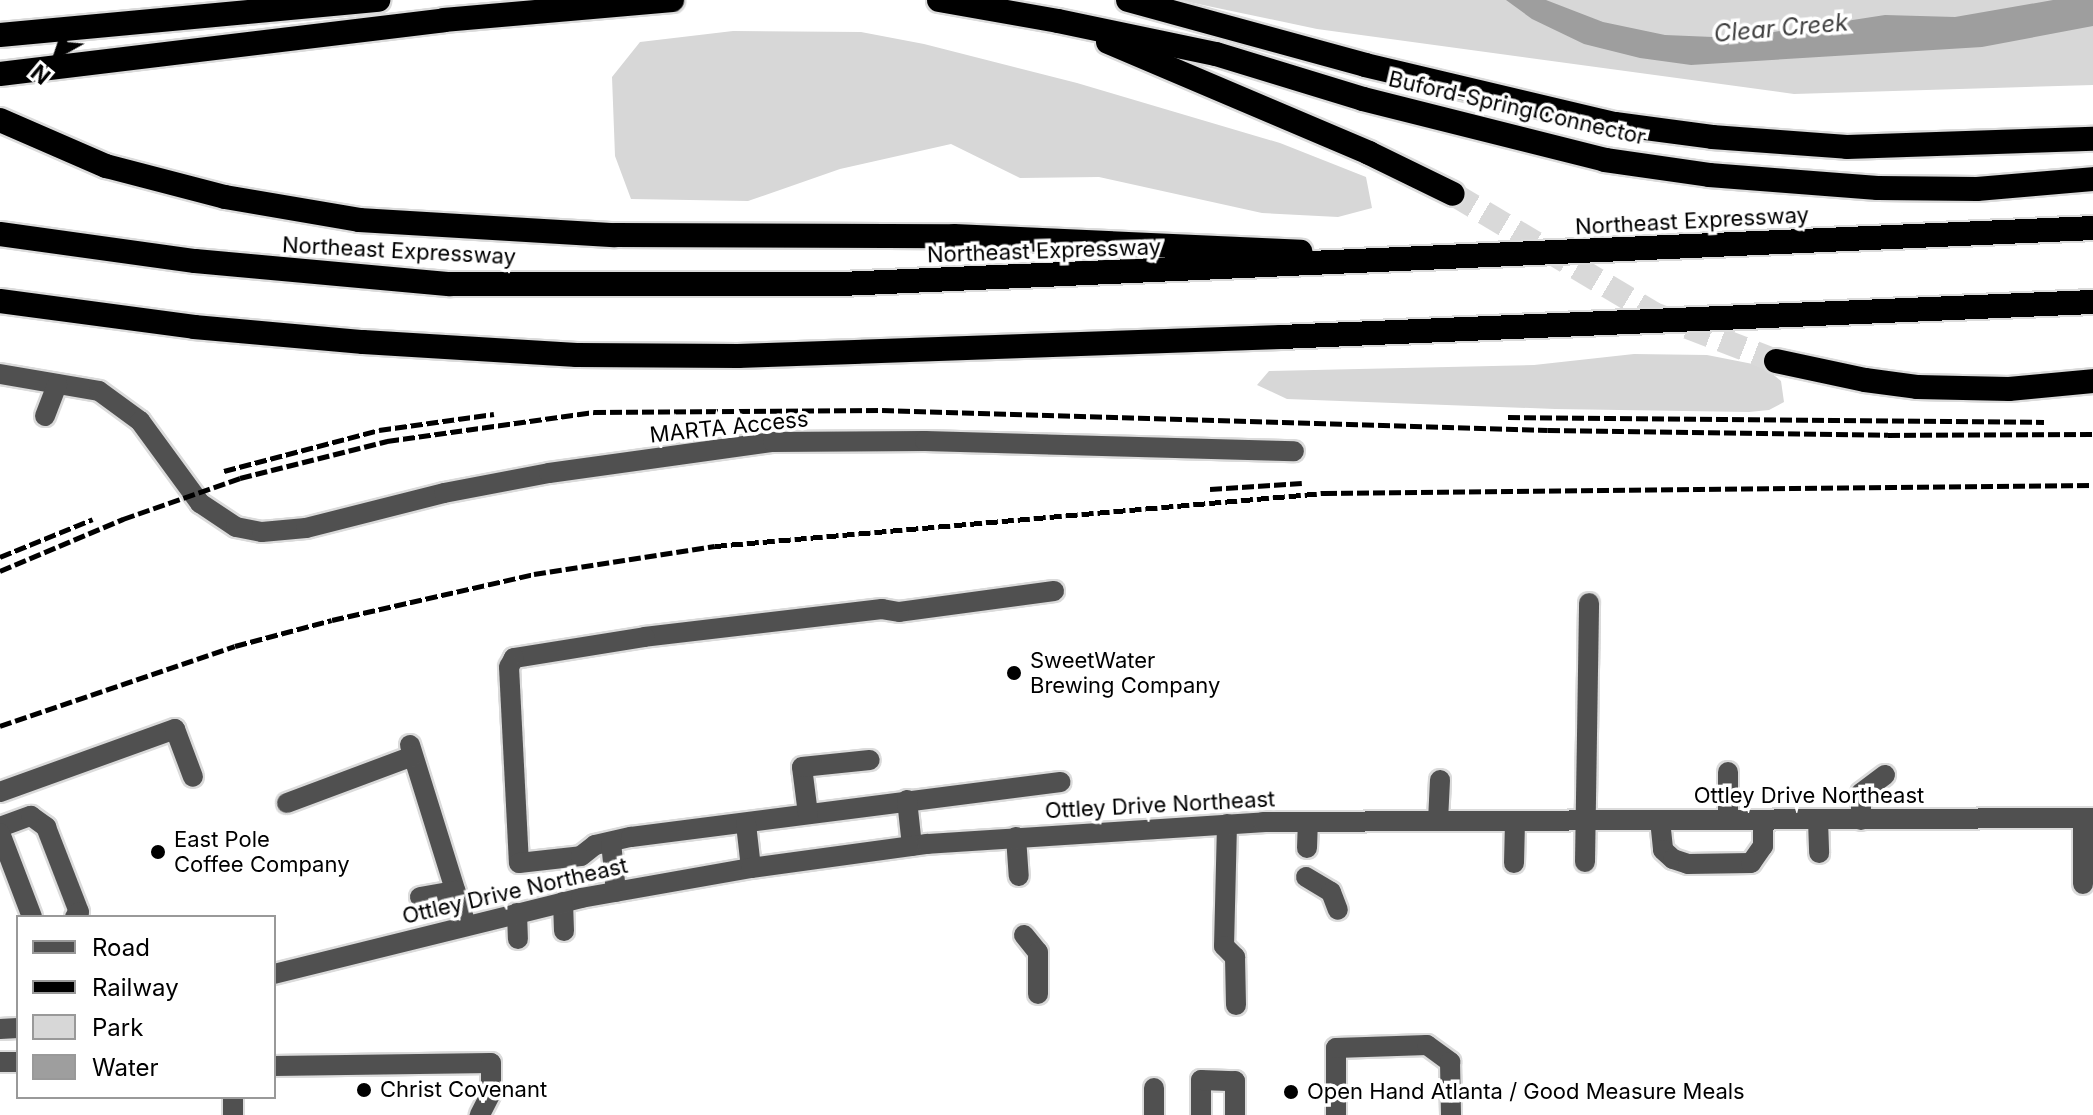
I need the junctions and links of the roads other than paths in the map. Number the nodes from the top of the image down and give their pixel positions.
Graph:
1 (378, 0) edge
2 (672, 0) edge
3 (939, 0) edge
4 (1128, 0) edge
5 (1058, 21) junction
6 (0, 35) edge
7 (0, 74) edge
8 (0, 120) edge
9 (2093, 139) edge
10 (2093, 179) edge
11 (1453, 194) tunnel mouth
12 (2093, 228) edge
13 (0, 234) edge
14 (1447, 259) junction
15 (0, 301) edge
16 (2093, 302) edge
17 (1776, 361) tunnel mouth
18 (0, 374) edge
19 (2093, 381) edge
20 (57, 384) junction
21 (45, 416) dead end
22 (1294, 451) dead end
23 (1054, 591) dead end
24 (1589, 603) dead end
25 (870, 760) dead end
26 (1728, 772) dead end
27 (1885, 775) dead end
28 (193, 777) dead end
29 (1440, 780) dead end
30 (1060, 782) dead end
31 (0, 792) edge
32 (907, 800) junction
33 (287, 803) dead end
34 (808, 814) junction
35 (2088, 818) edge
36 (1660, 820) junction
37 (1728, 820) junction
38 (1763, 820) junction
39 (1818, 820) junction
40 (1861, 820) junction
41 (1438, 821) junction
42 (1515, 821) junction
43 (1584, 821) junction
44 (1308, 822) junction
45 (746, 824) junction
46 (1227, 824) junction
47 (0, 830) edge
48 (1016, 837) junction
49 (611, 842) junction
50 (912, 846) junction
51 (1307, 848) dead end
52 (1819, 853) dead end
53 (1585, 862) dead end
54 (1514, 863) dead end
55 (751, 868) junction
56 (2081, 875) edge
57 (1019, 876) dead end
58 (1306, 877) dead end
59 (455, 891) junction
60 (616, 892) junction
61 (420, 897) dead end
62 (563, 902) junction
63 (1338, 910) dead end
64 (517, 913) junction
65 (31, 915) edge
66 (77, 915) edge
67 (466, 925) junction
68 (564, 931) dead end
69 (1024, 935) dead end
70 (518, 939) dead end
71 (276, 973) edge
72 (1038, 994) dead end
73 (1236, 1005) dead end
74 (276, 1066) edge
75 (1154, 1088) dead end
76 (480, 1115) edge
77 (1154, 1115) edge
78 (1201, 1115) edge
79 (1235, 1115) edge
80 (1336, 1115) edge
81 (1451, 1115) edge

1 - 6 highway
2 - 7 highway
3 - 5 highway, Buford-Spring Connector
4 - 9 highway, Buford-Spring Connector
5 - 10 highway, Buford-Spring Connector
5 - 11 highway
8 - 14 highway
12 - 14 highway, Northeast Expressway
13 - 14 highway, Northeast Expressway
15 - 16 highway
17 - 19 highway
18 - 20 street, MARTA Access
20 - 21 street
20 - 22 street, MARTA Access
23 - 49 street
24 - 43 street
25 - 34 street
26 - 37 street
27 - 40 street
28 - 31 street
29 - 41 street
30 - 32 street
32 - 34 street
32 - 50 street
33 - 59 street
34 - 45 street
35 - 40 street, Ottley Drive Northeast
35 - 56 street
36 - 37 street, Ottley Drive Northeast
36 - 38 street
36 - 43 street, Ottley Drive Northeast
37 - 38 street, Ottley Drive Northeast
38 - 39 street, Ottley Drive Northeast
39 - 40 street, Ottley Drive Northeast
39 - 52 street
41 - 42 street, Ottley Drive Northeast
41 - 44 street, Ottley Drive Northeast
42 - 43 street, Ottley Drive Northeast
42 - 54 street
43 - 53 street
44 - 46 street, Ottley Drive Northeast
44 - 51 street
45 - 49 street
45 - 55 street
46 - 48 street, Ottley Drive Northeast
46 - 73 street
47 - 65 street
47 - 66 street
48 - 50 street, Ottley Drive Northeast
48 - 57 street
49 - 60 street
50 - 55 street, Ottley Drive Northeast
55 - 60 street, Ottley Drive Northeast
58 - 63 street
59 - 61 street
59 - 67 street
60 - 62 street, Ottley Drive Northeast
62 - 64 street, Ottley Drive Northeast
62 - 68 street
64 - 67 street, Ottley Drive Northeast
64 - 70 street
67 - 71 street, Ottley Drive Northeast
69 - 72 street
74 - 76 street
75 - 77 street
78 - 79 street
80 - 81 street

